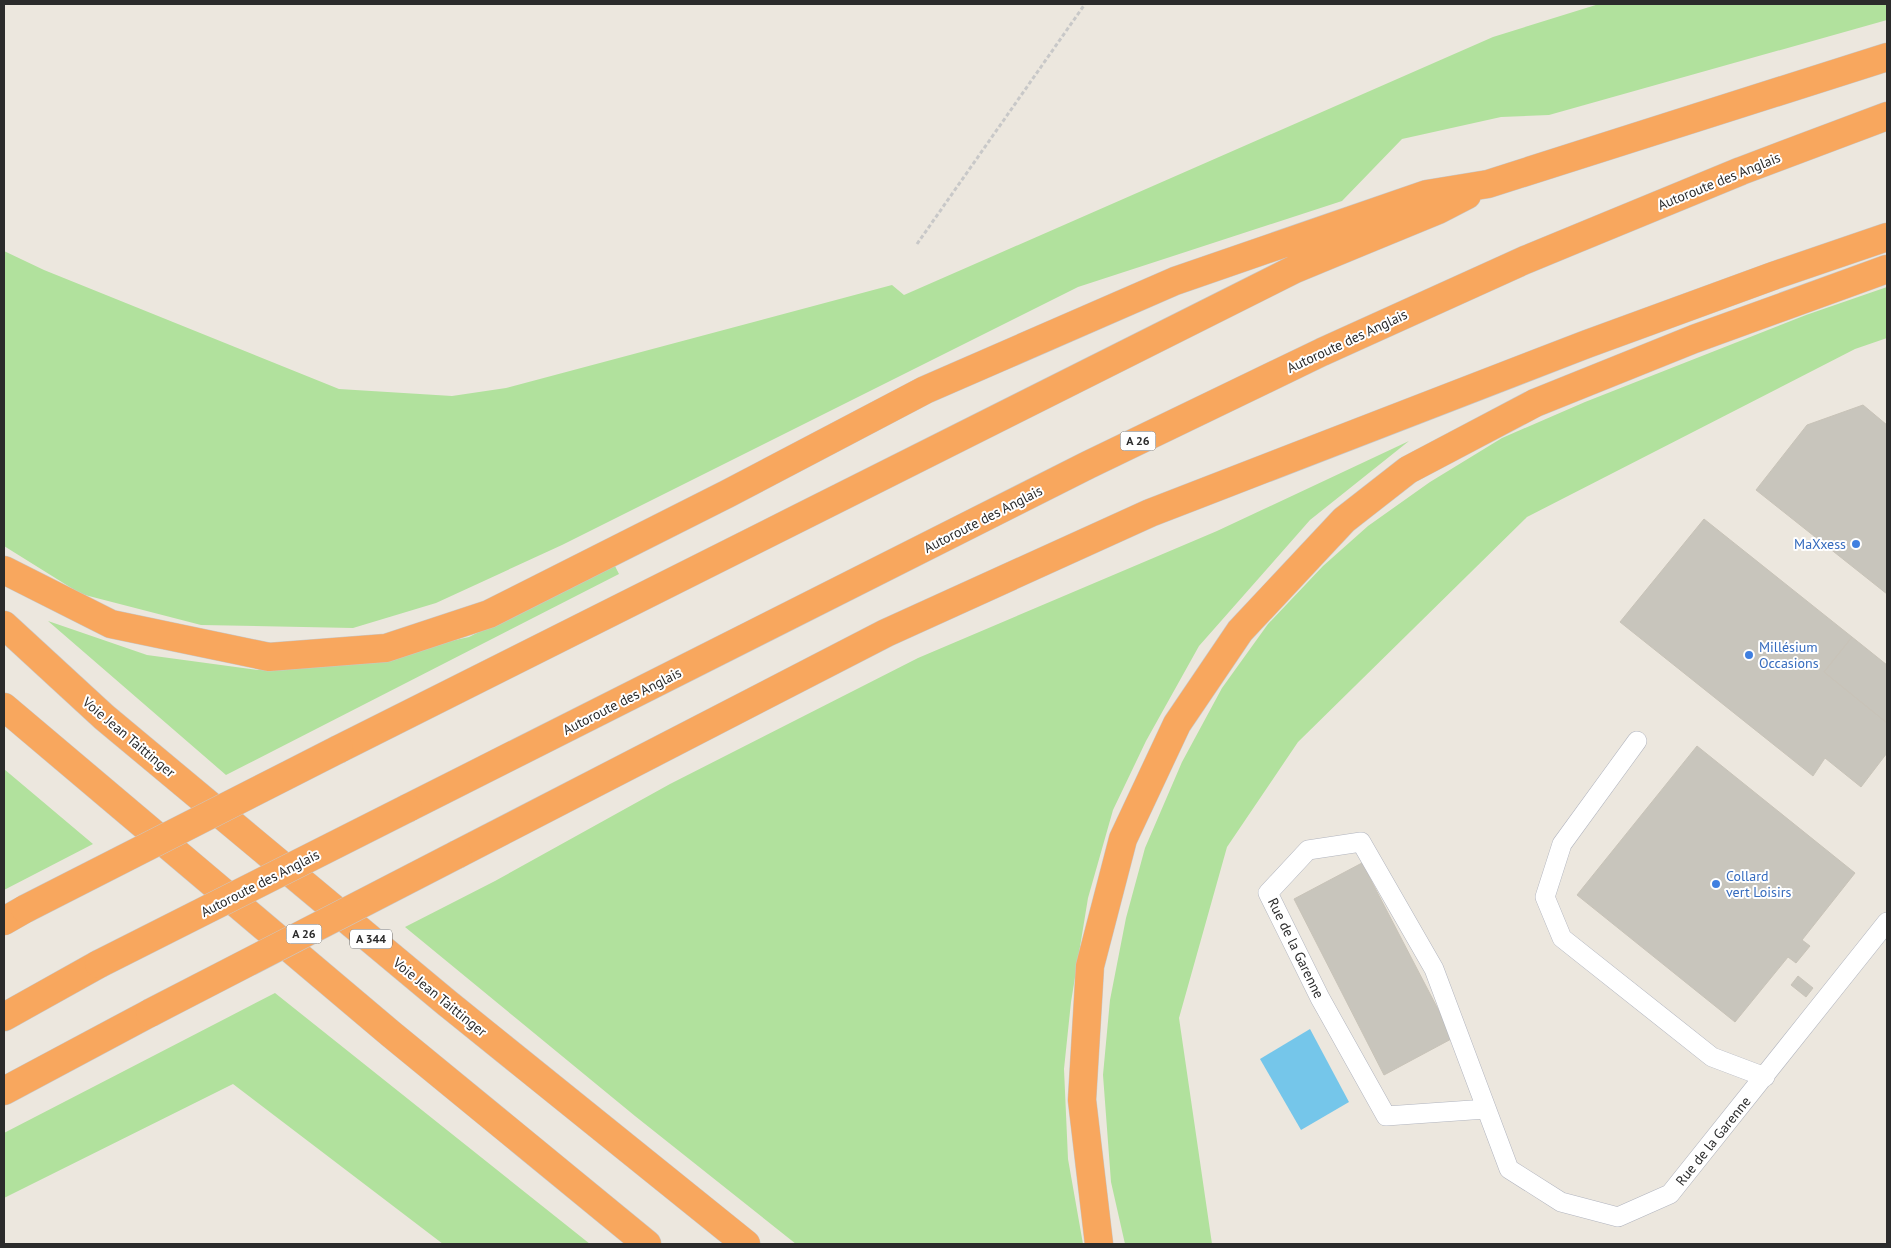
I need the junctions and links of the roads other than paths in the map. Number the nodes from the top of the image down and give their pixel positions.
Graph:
1 (1887, 57) edge
2 (1887, 116) edge
3 (1488, 184) junction
4 (1887, 237) edge
5 (1887, 269) edge
6 (4, 570) edge
7 (4, 626) edge
8 (4, 707) edge
9 (4, 734) edge
10 (1637, 741) dead end
11 (48, 744) junction
12 (15, 915) edge
13 (1887, 922) edge
14 (4, 1017) edge
15 (1765, 1076) junction
16 (4, 1091) edge
17 (1486, 1109) junction
18 (647, 1244) edge
19 (746, 1244) edge
20 (1099, 1244) edge

1 - 3 highway
2 - 14 highway, Autoroute des Anglais / A 26, bridge
3 - 6 highway
3 - 12 highway, bridge
4 - 16 highway, A 26, bridge
5 - 20 highway
7 - 19 highway, Voie Jean Taittinger / A 344
8 - 11 highway
9 - 11 highway
10 - 15 lane
11 - 18 highway
13 - 15 lane, Rue de la Garenne
15 - 17 lane, Rue de la Garenne
17 - 17 lane, Rue de la Garenne

